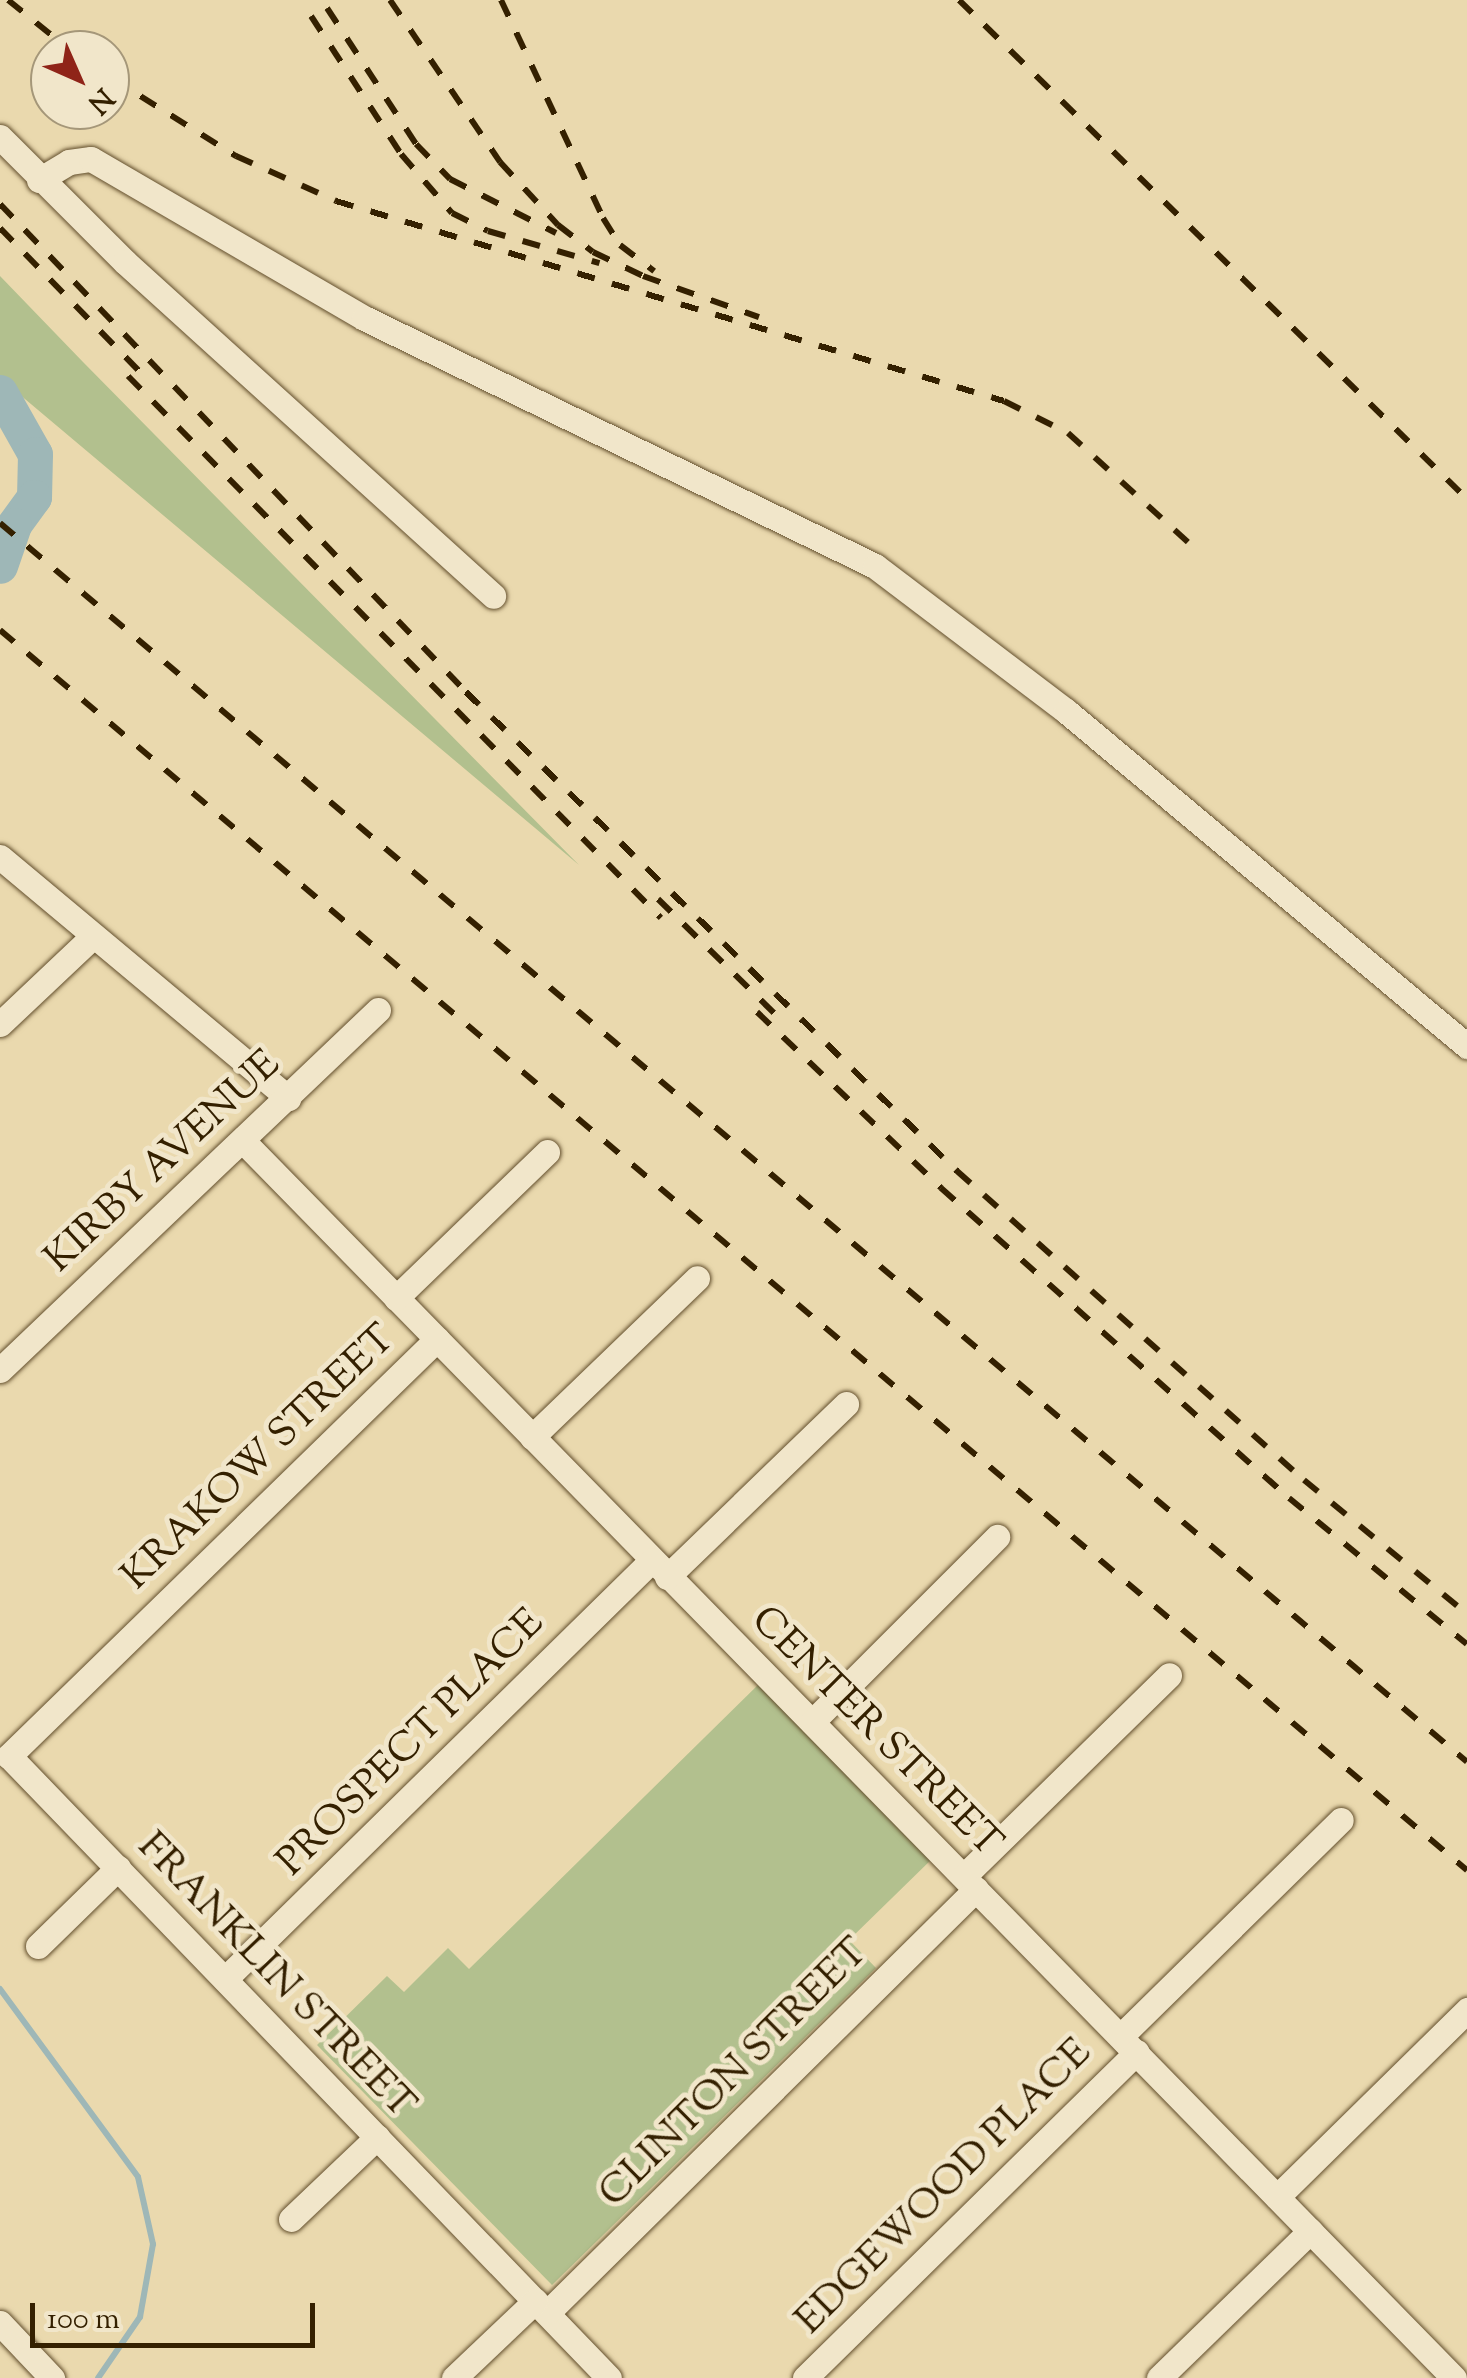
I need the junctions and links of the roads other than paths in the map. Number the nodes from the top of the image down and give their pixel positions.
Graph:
1 (0, 137) edge
2 (39, 180) junction
3 (493, 596) dead end
4 (0, 857) edge
5 (92, 936) junction
6 (378, 1010) dead end
7 (0, 1024) edge
8 (1467, 1046) edge
9 (288, 1098) junction
10 (243, 1141) junction
11 (547, 1152) dead end
12 (697, 1278) dead end
13 (396, 1298) junction
14 (436, 1339) junction
15 (0, 1370) edge
16 (846, 1404) dead end
17 (532, 1438) junction
18 (997, 1537) dead end
19 (660, 1569) junction
20 (137, 1633) joint
21 (1168, 1675) dead end
22 (812, 1722) junction
23 (1341, 1820) dead end
24 (118, 1868) junction
25 (969, 1882) junction
26 (38, 1946) dead end
27 (225, 1980) junction
28 (1467, 2010) edge
29 (1129, 2044) junction
30 (377, 2138) junction
31 (1276, 2197) junction
32 (291, 2219) dead end
33 (1310, 2231) junction
34 (541, 2307) junction
35 (0, 2322) edge
36 (48, 2374) edge
37 (454, 2378) edge
38 (610, 2378) edge
39 (805, 2378) edge
40 (1160, 2378) edge
41 (1454, 2378) edge

1 - 2 street
2 - 3 street
2 - 8 street
4 - 5 street
5 - 7 street
5 - 9 street
6 - 9 street, KIRBY AVENUE
9 - 10 street, KIRBY AVENUE
10 - 13 street, CENTER STREET
10 - 15 street, KIRBY AVENUE
11 - 13 street
12 - 17 street
13 - 14 street, CENTER STREET
14 - 17 street, CENTER STREET
14 - 20 street, KRAKOW STREET
16 - 19 street, PROSPECT PLACE
17 - 19 street, CENTER STREET
18 - 22 street
19 - 22 street, CENTER STREET
19 - 27 street, PROSPECT PLACE
20 - 24 street, FRANKLIN STREET
21 - 25 street, CLINTON STREET
22 - 25 street, CENTER STREET
23 - 29 street, EDGEWOOD PLACE
24 - 26 street
24 - 27 street, FRANKLIN STREET
25 - 29 street, CENTER STREET
25 - 34 street, CLINTON STREET
27 - 30 street, FRANKLIN STREET
28 - 31 street
29 - 31 street, CENTER STREET
29 - 39 street, EDGEWOOD PLACE
30 - 32 street
30 - 34 street, FRANKLIN STREET
31 - 33 street, CENTER STREET
33 - 40 street
33 - 41 street, CENTER STREET
34 - 37 street, CLINTON STREET
34 - 38 street, FRANKLIN STREET
35 - 36 street

